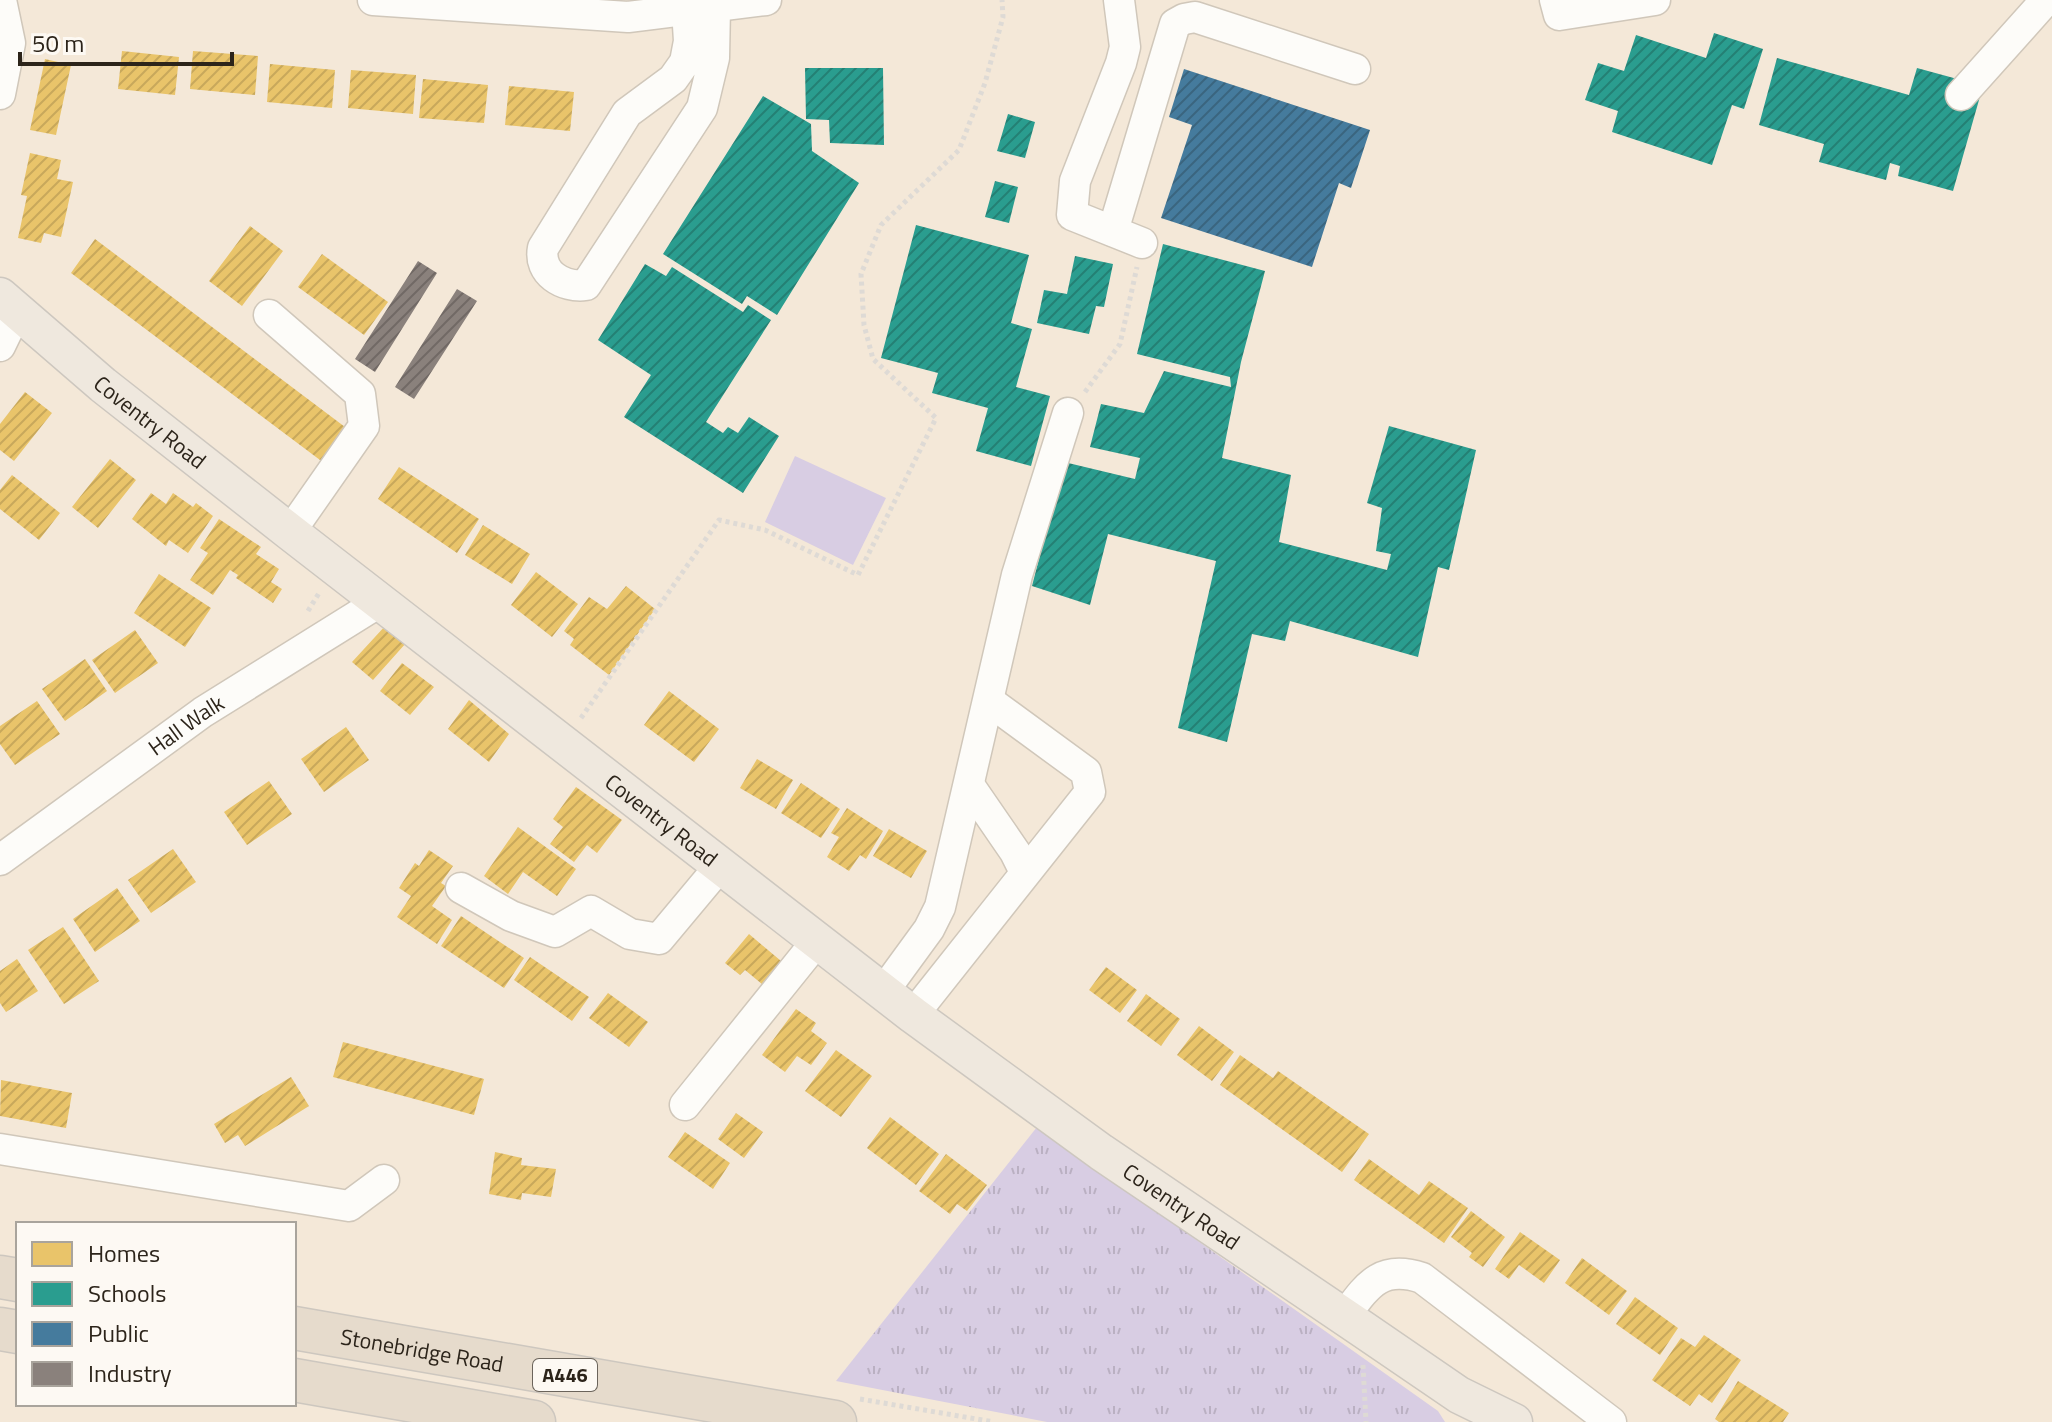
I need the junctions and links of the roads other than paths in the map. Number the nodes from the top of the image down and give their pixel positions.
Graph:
1 (1, 0) edge
2 (373, 0) edge
3 (766, 0) edge
4 (1119, 0) edge
5 (1555, 0) edge
6 (1655, 0) edge
7 (2046, 0) edge
8 (701, 8) junction
9 (1355, 69) dead end
10 (0, 94) edge
11 (1961, 95) dead end
12 (1105, 105) junction
13 (1145, 121) junction
14 (1113, 231) junction
15 (1142, 243) road end
16 (9, 304) edge
17 (269, 315) dead end
18 (0, 346) edge
19 (1068, 413) road end
20 (290, 532) junction
21 (381, 601) junction
22 (989, 701) junction
23 (969, 785) junction
24 (0, 860) edge
25 (720, 866) junction
26 (1025, 872) junction
27 (461, 888) dead end
28 (817, 941) junction
29 (883, 992) junction
30 (913, 1015) junction
31 (685, 1105) dead end
32 (0, 1149) edge
33 (384, 1180) dead end
34 (1352, 1323) junction
35 (296, 1328) edge
36 (296, 1380) edge
37 (1463, 1408) edge
38 (534, 1422) edge
39 (835, 1422) edge
40 (1483, 1422) edge
41 (1514, 1422) edge
42 (1611, 1422) edge

1 - 10 street
2 - 8 street
3 - 8 street
4 - 12 street
5 - 6 street
7 - 11 street
8 - 8 street
9 - 13 street
12 - 13 street
12 - 14 street
13 - 14 street
14 - 15 street
16 - 18 street
16 - 20 main road, Coventry Road
17 - 20 street
19 - 22 street
20 - 21 main road, Coventry Road
21 - 24 street, Hall Walk
21 - 25 main road, Coventry Road
22 - 23 street
22 - 26 street
23 - 26 street
23 - 29 street
25 - 27 street
25 - 28 main road, Coventry Road
26 - 30 street
28 - 29 main road, Coventry Road
28 - 31 street
29 - 30 main road, Coventry Road
30 - 34 main road, Coventry Road
32 - 33 street
34 - 37 main road, Coventry Road
34 - 42 street
35 - 39 highway, Stonebridge Road / A446
36 - 38 highway, A446
37 - 40 main road
37 - 41 main road

